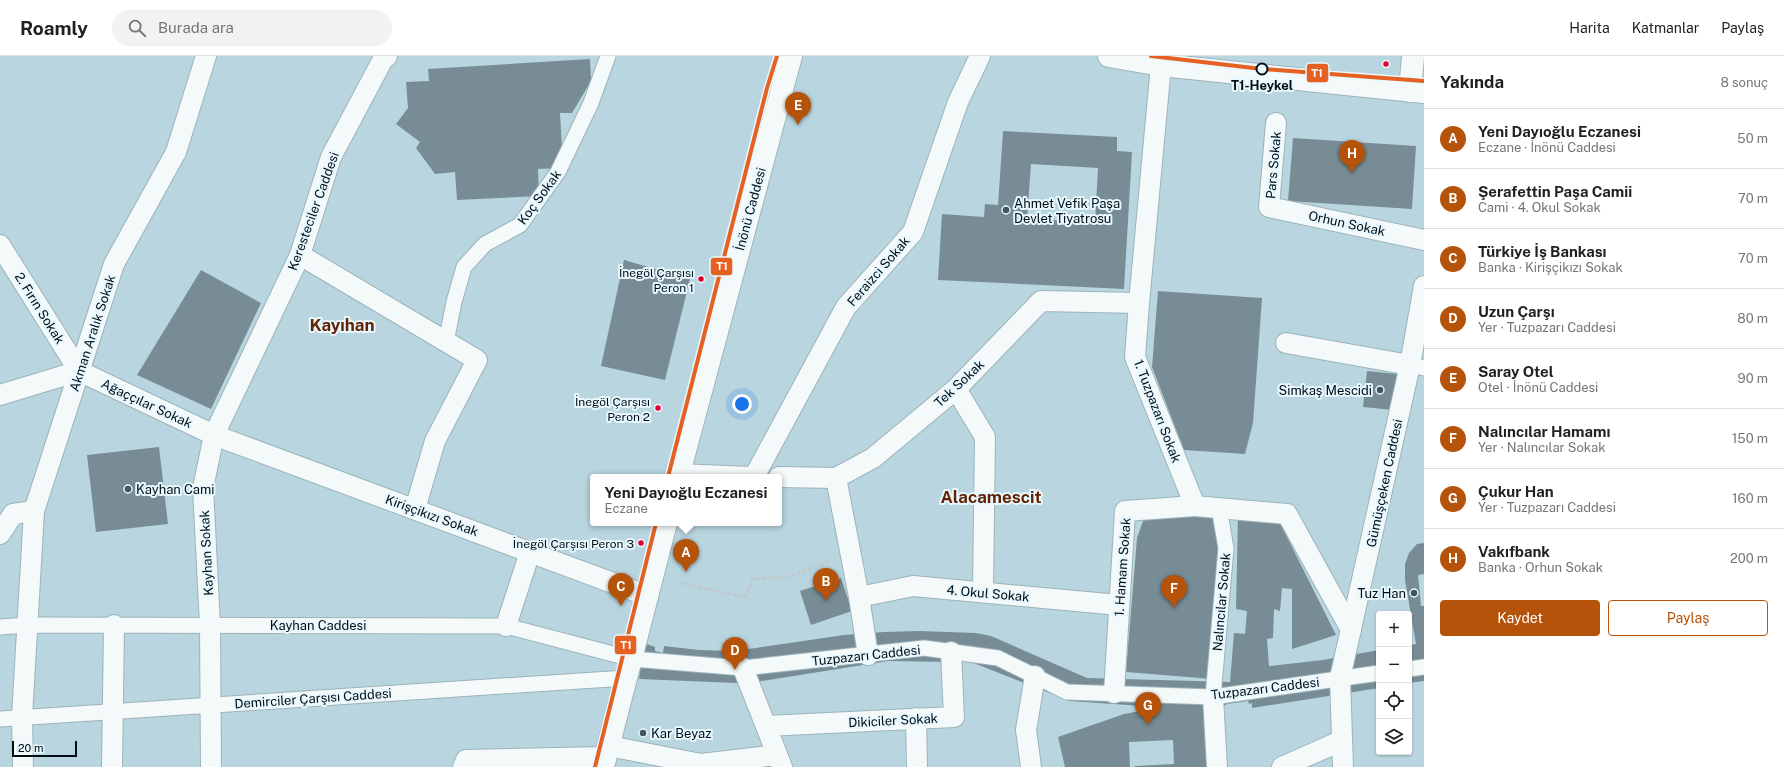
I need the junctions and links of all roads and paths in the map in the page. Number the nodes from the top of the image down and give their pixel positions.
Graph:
1 (206, 56) edge
2 (387, 56) edge
3 (608, 56) edge
4 (791, 56) edge
5 (980, 56) edge
6 (1109, 56) edge
7 (1413, 56) edge
8 (1161, 65) junction
9 (1417, 91) edge
10 (1276, 123) dead end
11 (1269, 207) joint
12 (1424, 240) edge
13 (0, 245) edge
14 (300, 255) junction
15 (1424, 286) edge
16 (1138, 303) junction
17 (446, 342) junction
18 (1286, 343) dead end
19 (1417, 366) edge
20 (79, 371) junction
21 (956, 389) junction
22 (0, 395) edge
23 (214, 435) junction
24 (679, 474) edge
25 (756, 474) edge
26 (782, 477) edge
27 (836, 478) junction
28 (1195, 506) junction
29 (1219, 508) junction
30 (415, 509) junction
31 (34, 511) junction
32 (665, 526) edge
33 (0, 534) edge
34 (530, 552) junction
35 (850, 554) junction
36 (680, 583) dead end
37 (983, 592) junction
38 (648, 596) junction
39 (859, 597) junction
40 (1119, 605) junction
41 (27, 625) junction
42 (114, 625) junction
43 (210, 625) junction
44 (506, 626) junction
45 (0, 627) edge
46 (1351, 630) junction
47 (951, 652) junction
48 (868, 654) junction
49 (1424, 667) edge
50 (629, 668) junction
51 (743, 668) junction
52 (1412, 669) edge
53 (1376, 673) edge
54 (1035, 676) junction
55 (1340, 678) junction
56 (1114, 693) junction
57 (1213, 697) junction
58 (210, 705) junction
59 (113, 711) junction
60 (22, 717) junction
61 (916, 718) junction
62 (0, 719) edge
63 (766, 726) junction
64 (1341, 741) junction
65 (606, 757) edge
66 (780, 761) edge
67 (22, 767) edge
68 (112, 767) edge
69 (211, 767) edge
70 (463, 767) edge
71 (917, 767) edge
72 (1031, 767) edge
73 (1216, 767) edge
74 (1282, 767) edge
75 (1343, 767) edge

1 - 20 street, Akman Aralık Sokak
2 - 14 street, Keresteciler Caddesi
3 - 17 street, Koç Sokak
4 - 24 main road, İnönü Caddesi
5 - 25 street, Feraizci Sokak
6 - 8 main road
7 - 9 main road
8 - 9 main road
8 - 16 street, 1. Tuzpazarı Sokak
10 - 11 street, Pars Sokak
11 - 12 street, Orhun Sokak
13 - 20 street, 2. Fırın Sokak
14 - 17 street
14 - 23 street, Keresteciler Caddesi
15 - 19 street, Gümüşçeken Caddesi
16 - 21 street, Tek Sokak
16 - 28 street, 1. Tuzpazarı Sokak
17 - 30 street
18 - 19 street
19 - 46 street, Gümüşçeken Caddesi
20 - 22 street
20 - 23 street, Ağaççılar Sokak
20 - 31 street, Akman Aralık Sokak
21 - 27 street, Tek Sokak
21 - 37 street
23 - 30 street, Kirişçikızı Sokak
23 - 43 street, Kayhan Sokak
26 - 27 street, Tek Sokak
27 - 35 street
28 - 29 street
28 - 40 street, 1. Hamam Sokak
29 - 46 street
29 - 57 street, Nalıncılar Sokak
30 - 34 street, Kirişçikızı Sokak
31 - 33 street
31 - 41 street, Akman Aralık Sokak
32 - 38 main road
34 - 38 street, Kirişçikızı Sokak
34 - 44 street
35 - 36 path
35 - 39 street
37 - 39 street, 4. Okul Sokak
37 - 40 street, 4. Okul Sokak
38 - 50 main road
39 - 48 street
40 - 56 street, 1. Hamam Sokak
41 - 42 street, Kayhan Caddesi
41 - 45 street, Kayhan Caddesi
41 - 60 street, Akman Aralık Sokak
42 - 43 street, Kayhan Caddesi
42 - 59 street
43 - 44 street, Kayhan Caddesi
43 - 58 street, Kayhan Sokak
44 - 50 street, Kayhan Caddesi
46 - 55 street, Gümüşçeken Caddesi
47 - 48 street, Tuzpazarı Caddesi
47 - 54 street, Tuzpazarı Caddesi
47 - 61 street, Dikiciler Sokak
48 - 51 street, Tuzpazarı Caddesi
49 - 52 street
50 - 51 street, Tuzpazarı Caddesi
50 - 58 street, Demirciler Çarşısı Caddesi
50 - 65 main road
51 - 63 street
53 - 55 street, Tuzpazarı Caddesi
54 - 56 street, Tuzpazarı Caddesi
54 - 72 street
55 - 57 street, Tuzpazarı Caddesi
55 - 64 street, Gümüşçeken Caddesi
56 - 57 street, Tuzpazarı Caddesi
57 - 73 street
58 - 59 street, Demirciler Çarşısı Caddesi
58 - 69 street, Kayhan Sokak
59 - 60 street, Demirciler Çarşısı Caddesi
59 - 68 street
60 - 62 street, Demirciler Çarşısı Caddesi
60 - 67 street, Akman Aralık Sokak
61 - 63 street, Dikiciler Sokak
61 - 71 street
63 - 66 street
64 - 74 street
64 - 75 street, Gümüşçeken Caddesi
65 - 66 street
65 - 70 street

